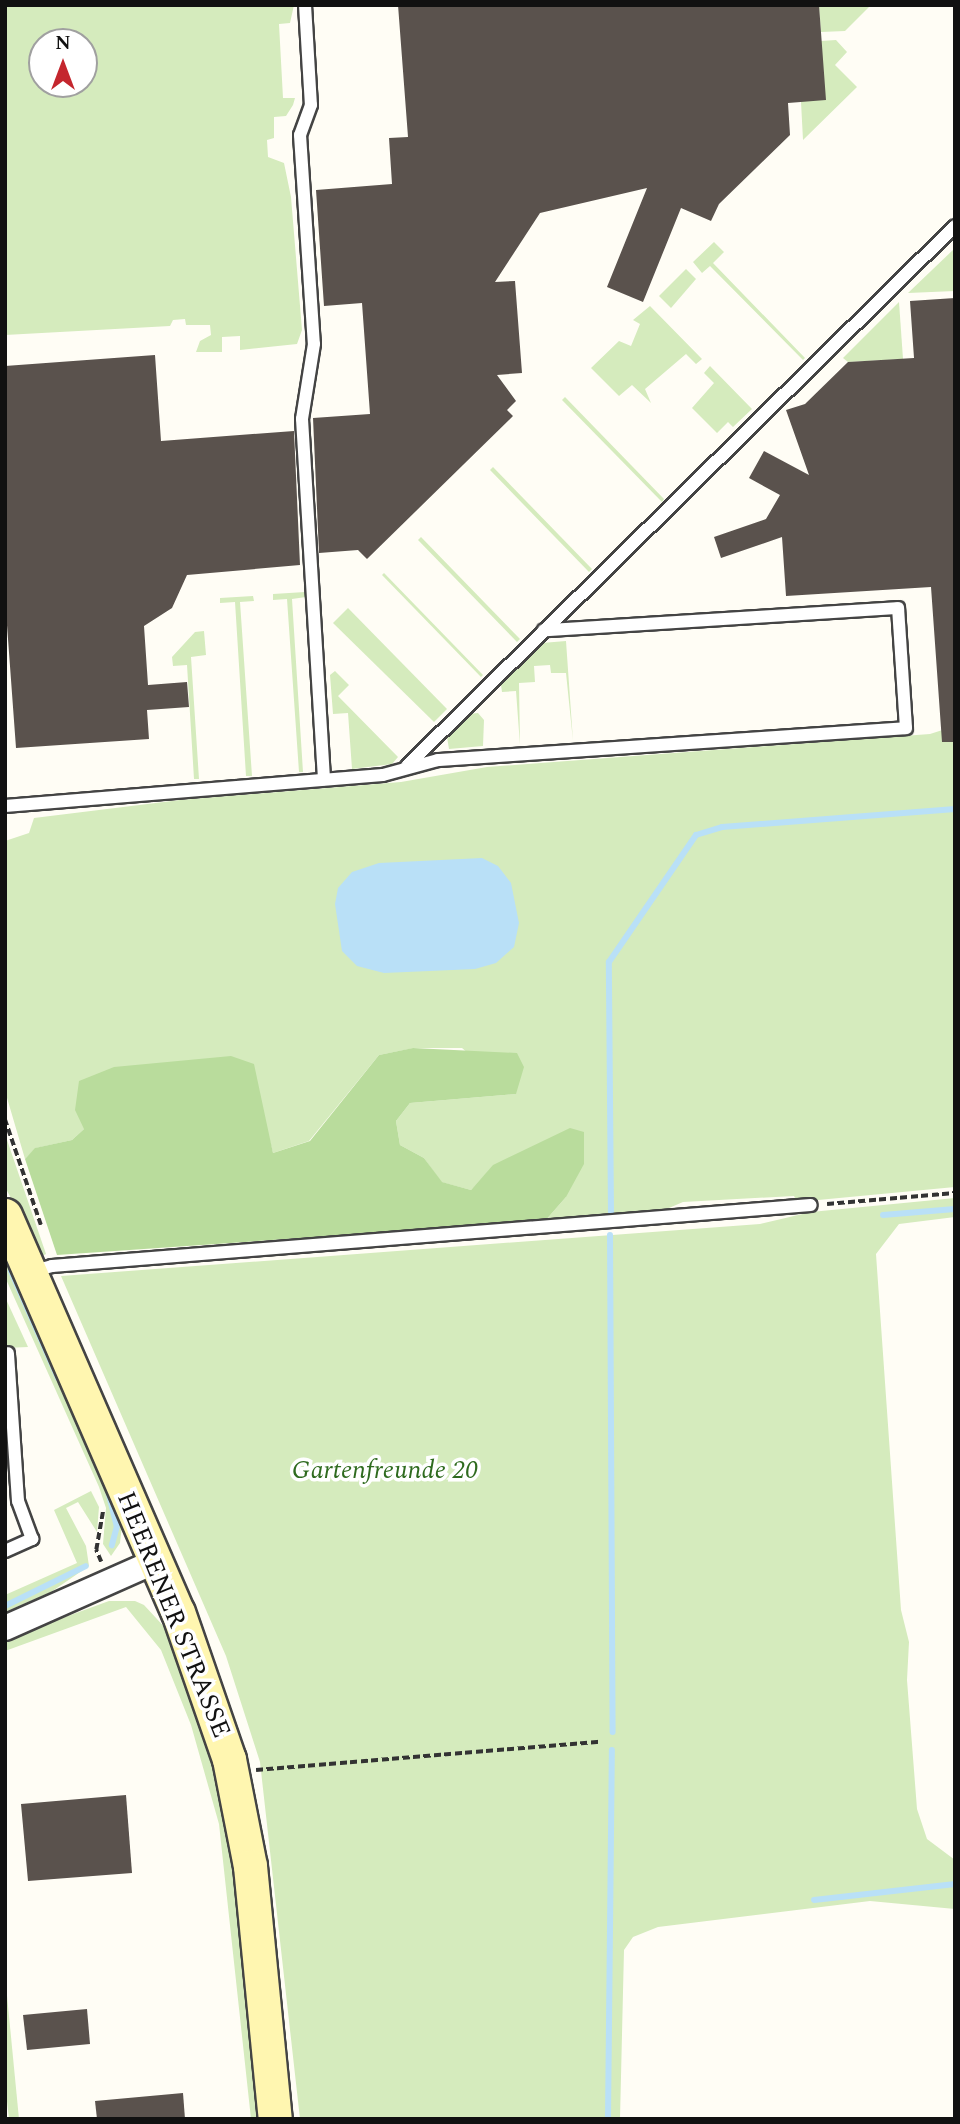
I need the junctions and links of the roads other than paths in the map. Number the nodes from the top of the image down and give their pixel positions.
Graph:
1 (305, 5) edge
2 (955, 226) edge
3 (544, 631) junction
4 (407, 767) junction
5 (324, 779) junction
6 (5, 806) edge
7 (811, 1205) road end
8 (5, 1215) edge
9 (29, 1272) junction
10 (8, 1353) dead end
11 (5, 1551) edge
12 (156, 1561) junction
13 (5, 1628) edge
14 (275, 2119) edge

1 - 5 lane
2 - 3 lane
3 - 4 lane
3 - 4 lane
4 - 5 lane
5 - 6 lane
7 - 9 lane
8 - 9 main road, HEERENER STRASSE
9 - 12 main road, HEERENER STRASSE
10 - 11 lane
12 - 13 street
12 - 14 main road, HEERENER STRASSE

